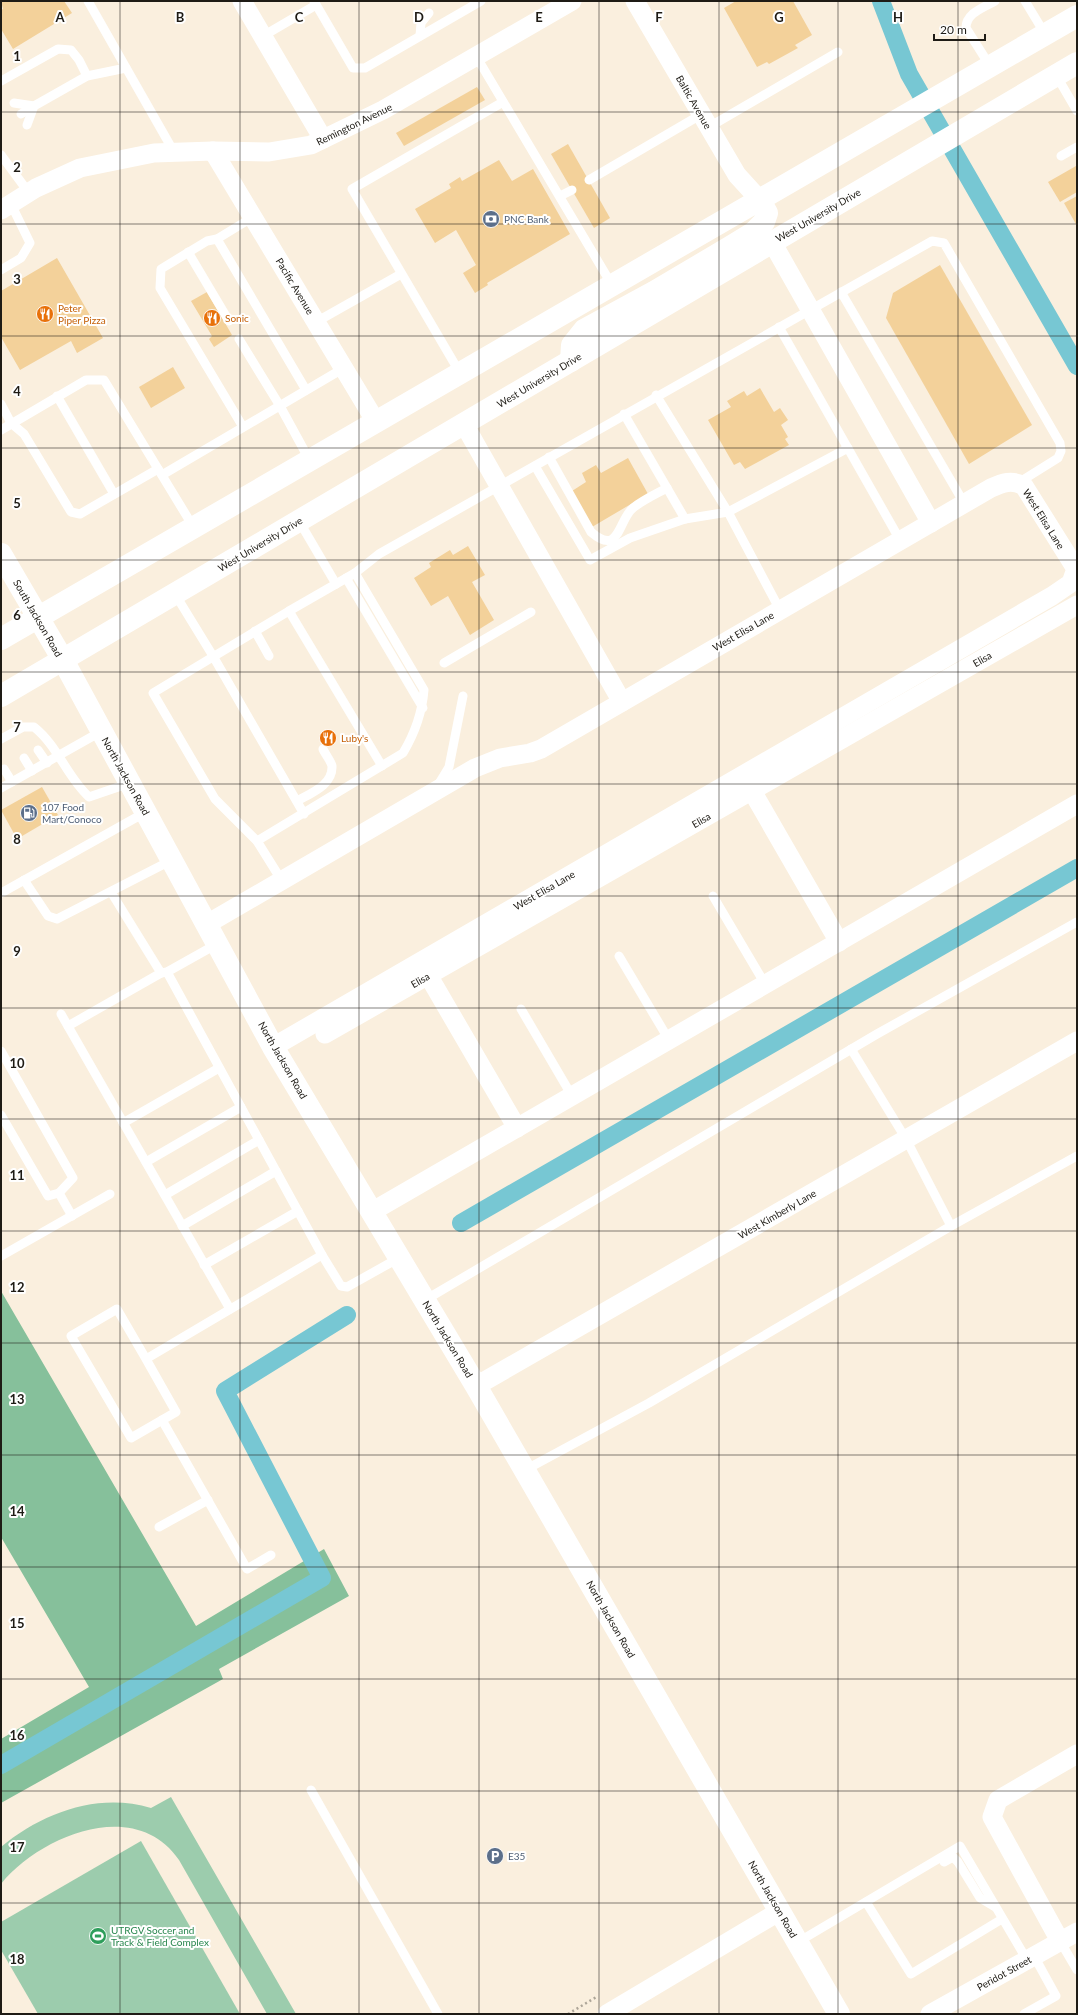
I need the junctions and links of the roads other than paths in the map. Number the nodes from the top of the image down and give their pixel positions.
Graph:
1 (88, 1) edge
2 (242, 1) edge
3 (481, 1) edge
4 (572, 1) edge
5 (635, 1) edge
6 (995, 1) edge
7 (1025, 1) edge
8 (315, 3) edge
9 (429, 13) dead end
10 (1077, 16) edge
11 (1045, 34) junction
12 (263, 36) junction
13 (420, 36) junction
14 (838, 52) dead end
15 (1077, 52) edge
16 (476, 56) junction
17 (1077, 63) edge
18 (990, 66) junction
19 (126, 68) junction
20 (1056, 75) junction
21 (88, 76) junction
22 (1, 81) edge
23 (503, 102) junction
24 (14, 103) dead end
25 (34, 106) junction
26 (1077, 111) edge
27 (21, 114) dead end
28 (980, 120) junction
29 (705, 121) junction
30 (27, 125) dead end
31 (323, 139) junction
32 (1077, 147) edge
33 (213, 151) junction
34 (174, 152) junction
35 (1, 155) edge
36 (1061, 156) dead end
37 (5, 167) edge
38 (588, 180) dead end
39 (572, 190) dead end
40 (29, 193) junction
41 (560, 196) junction
42 (759, 199) junction
43 (6, 207) edge
44 (253, 217) junction
45 (217, 239) junction
46 (772, 242) junction
47 (188, 252) junction
48 (1, 270) edge
49 (401, 274) junction
50 (612, 285) junction
51 (841, 292) junction
52 (810, 309) junction
53 (229, 321) dead end
54 (316, 322) junction
55 (779, 327) junction
56 (239, 339) dead end
57 (571, 361) junction
58 (344, 368) junction
59 (460, 373) junction
60 (306, 390) junction
61 (656, 395) junction
62 (57, 396) junction
63 (1, 404) edge
64 (280, 406) junction
65 (624, 414) junction
66 (376, 422) junction
67 (11, 423) junction
68 (464, 424) junction
69 (243, 427) junction
70 (1, 430) edge
71 (848, 448) junction
72 (549, 458) junction
73 (310, 461) junction
74 (535, 466) junction
75 (160, 472) junction
76 (1018, 482) junction
77 (499, 486) junction
78 (667, 488) junction
79 (114, 494) junction
80 (964, 503) junction
81 (728, 512) junction
82 (685, 519) junction
83 (299, 521) junction
84 (931, 523) junction
85 (194, 528) junction
86 (900, 540) junction
87 (1, 554) edge
88 (355, 572) junction
89 (346, 578) junction
90 (336, 584) junction
91 (175, 594) junction
92 (1077, 605) edge
93 (780, 610) junction
94 (289, 611) junction
95 (531, 612) dead end
96 (38, 618) junction
97 (255, 631) junction
98 (1, 639) edge
99 (213, 656) junction
100 (269, 656) dead end
101 (63, 660) junction
102 (444, 663) dead end
103 (1, 696) edge
104 (463, 696) dead end
105 (622, 702) junction
106 (423, 708) junction
107 (102, 731) junction
108 (8, 738) edge
109 (323, 749) dead end
110 (38, 750) dead end
111 (60, 756) junction
112 (24, 758) dead end
113 (47, 763) junction
114 (382, 766) junction
115 (4, 769) dead end
116 (32, 771) junction
117 (12, 782) junction
118 (130, 783) junction
119 (1, 788) edge
120 (435, 791) junction
121 (752, 791) junction
122 (297, 801) junction
123 (1077, 804) edge
124 (146, 812) junction
125 (304, 814) junction
126 (258, 841) junction
127 (172, 860) junction
128 (24, 880) junction
129 (282, 881) junction
130 (111, 892) junction
131 (1, 893) edge
132 (713, 896) dead end
133 (1077, 922) edge
134 (207, 924) junction
135 (839, 942) junction
136 (218, 943) junction
137 (619, 956) dead end
138 (164, 973) junction
139 (428, 975) junction
140 (765, 984) junction
141 (521, 1009) dead end
142 (61, 1014) dead end
143 (68, 1026) junction
144 (325, 1034) dead end
145 (669, 1040) junction
146 (1077, 1041) edge
147 (273, 1047) junction
148 (851, 1049) junction
149 (1, 1051) edge
150 (219, 1068) junction
151 (572, 1096) junction
152 (241, 1108) junction
153 (1, 1115) edge
154 (123, 1123) junction
155 (517, 1128) junction
156 (906, 1139) junction
157 (259, 1140) junction
158 (1077, 1156) edge
159 (146, 1162) junction
160 (276, 1172) junction
161 (59, 1193) junction
162 (110, 1194) dead end
163 (165, 1195) junction
164 (298, 1211) junction
165 (374, 1211) junction
166 (72, 1216) junction
167 (182, 1226) junction
168 (951, 1226) junction
169 (322, 1255) junction
170 (1, 1256) edge
171 (400, 1257) junction
172 (204, 1264) junction
173 (425, 1300) junction
174 (230, 1309) junction
175 (146, 1359) junction
176 (476, 1386) junction
177 (162, 1420) junction
178 (525, 1470) junction
179 (208, 1500) junction
180 (159, 1527) dead end
181 (271, 1555) dead end
182 (1077, 1754) edge
183 (311, 1790) dead end
184 (922, 1876) dead end
185 (874, 1896) junction
186 (886, 1897) dead end
187 (866, 1902) junction
188 (996, 1908) junction
189 (780, 1911) junction
190 (1002, 1919) junction
191 (1077, 1932) edge
192 (1060, 1941) junction
193 (798, 1942) junction
194 (1030, 1958) junction
195 (1077, 1970) edge
196 (934, 2013) edge
197 (438, 2014) edge
198 (607, 2014) edge
199 (839, 2014) edge
200 (1024, 2014) edge

1 - 19 lane
2 - 12 street
3 - 13 lane
4 - 16 street, Remington Avenue
5 - 29 street, Baltic Avenue
6 - 18 lane
7 - 11 lane
8 - 12 lane
8 - 13 lane
9 - 13 lane
10 - 11 main road
11 - 18 main road
12 - 31 street
14 - 29 lane
15 - 28 main road
16 - 23 lane
16 - 31 street, Remington Avenue
17 - 20 main road, West University Drive
18 - 42 main road
19 - 21 lane
19 - 34 lane
20 - 26 lane
20 - 28 main road, West University Drive
21 - 22 lane
21 - 25 lane
23 - 41 lane
23 - 49 lane
24 - 25 lane
25 - 27 lane
25 - 30 lane
28 - 46 main road, West University Drive
29 - 38 lane
29 - 42 street, Baltic Avenue
31 - 33 street, Remington Avenue
32 - 36 lane
33 - 34 street, Remington Avenue
33 - 44 street, Pacific Avenue
34 - 40 street, Remington Avenue
35 - 37 lane
37 - 40 lane
39 - 41 lane
40 - 43 street, Remington Avenue
41 - 50 lane
42 - 50 main road
42 - 57 main road
43 - 48 lane
44 - 45 lane
44 - 54 street, Pacific Avenue
45 - 47 lane
45 - 60 lane
46 - 52 street
46 - 57 main road, West University Drive
47 - 53 lane
47 - 69 lane
49 - 54 lane
49 - 59 lane
50 - 59 main road
51 - 52 lane
51 - 76 lane
51 - 80 lane
52 - 55 lane
52 - 84 street
54 - 58 street, Pacific Avenue
55 - 61 lane
55 - 71 lane
56 - 64 lane
57 - 68 main road, West University Drive
58 - 60 lane
58 - 66 street, Pacific Avenue
59 - 66 main road
60 - 64 lane
61 - 65 lane
61 - 81 lane
62 - 67 lane
62 - 75 lane
62 - 79 lane
63 - 67 lane
64 - 69 lane
64 - 73 lane
65 - 72 lane
65 - 78 lane
66 - 73 main road
67 - 70 lane
67 - 79 lane
68 - 77 street
68 - 83 main road, West University Drive
69 - 75 lane
71 - 81 lane
71 - 86 lane
72 - 74 lane
72 - 78 lane
73 - 85 main road
74 - 77 lane
74 - 82 lane
75 - 79 lane
75 - 85 lane
76 - 80 street, West Elisa Lane
76 - 147 street, West Elisa Lane
77 - 88 lane
77 - 105 street
78 - 82 lane
80 - 84 street, West Elisa Lane
81 - 82 lane
81 - 93 lane
83 - 90 lane
83 - 91 main road, West University Drive
84 - 86 street, West Elisa Lane
85 - 96 main road
86 - 93 street, West Elisa Lane
87 - 96 main road, South Jackson Road
88 - 89 lane
88 - 106 lane
89 - 90 lane
89 - 106 lane
90 - 94 lane
91 - 99 lane
91 - 101 main road, West University Drive
92 - 121 street, Elisa
93 - 105 street, West Elisa Lane
94 - 97 lane
94 - 114 lane
95 - 102 lane
96 - 98 main road
96 - 101 main road, South Jackson Road
97 - 99 lane
97 - 100 lane
99 - 122 lane
99 - 126 lane
101 - 103 main road, West University Drive
101 - 107 main road, North Jackson Road
104 - 120 lane
105 - 120 street, West Elisa Lane
106 - 114 lane
107 - 111 lane
107 - 118 main road, North Jackson Road
108 - 111 lane
109 - 122 lane
110 - 113 lane
111 - 113 lane
111 - 118 lane
112 - 116 lane
113 - 116 lane
114 - 125 lane
115 - 117 lane
116 - 117 lane
117 - 119 lane
118 - 124 main road, North Jackson Road
120 - 129 street, West Elisa Lane
121 - 135 street
121 - 139 street, Elisa
122 - 125 lane
123 - 135 street
124 - 127 main road, North Jackson Road
124 - 128 lane
125 - 126 lane
126 - 129 lane
127 - 130 lane
127 - 134 main road, North Jackson Road
128 - 130 lane
128 - 131 lane
129 - 134 street, West Elisa Lane
130 - 138 lane
132 - 140 lane
133 - 148 lane
134 - 136 main road, North Jackson Road
135 - 140 street
136 - 138 lane
136 - 147 main road, North Jackson Road
137 - 145 lane
138 - 143 lane
138 - 150 lane
139 - 144 street, Elisa
139 - 155 street
140 - 145 street
141 - 151 lane
142 - 143 lane
143 - 154 lane
145 - 151 street
146 - 156 street, West Kimberly Lane
147 - 165 main road, North Jackson Road
148 - 156 lane
148 - 173 lane
149 - 161 lane
150 - 152 lane
150 - 154 lane
151 - 155 street
152 - 157 lane
152 - 159 lane
153 - 161 lane
154 - 159 lane
155 - 165 street
156 - 168 lane
156 - 176 street, West Kimberly Lane
157 - 160 lane
157 - 163 lane
158 - 168 lane
159 - 163 lane
160 - 164 lane
160 - 167 lane
161 - 166 lane
162 - 166 lane
163 - 167 lane
164 - 169 lane
164 - 172 lane
165 - 171 main road, North Jackson Road
166 - 170 lane
167 - 172 lane
168 - 178 lane
169 - 171 lane
169 - 174 lane
171 - 173 main road, North Jackson Road
172 - 174 lane
173 - 176 main road, North Jackson Road
174 - 175 lane
175 - 177 lane
175 - 177 lane
176 - 178 main road, North Jackson Road
177 - 179 lane
178 - 189 main road, North Jackson Road
179 - 180 lane
179 - 181 lane
182 - 192 street
183 - 197 lane
184 - 188 lane
185 - 186 lane
185 - 187 lane
185 - 188 lane
187 - 190 lane
187 - 193 lane
188 - 190 lane
189 - 193 main road, North Jackson Road
189 - 198 street
190 - 194 lane
191 - 192 street, Peridot Street
192 - 194 street, Peridot Street
192 - 195 lane
193 - 199 main road, North Jackson Road
194 - 196 street, Peridot Street
194 - 200 lane

